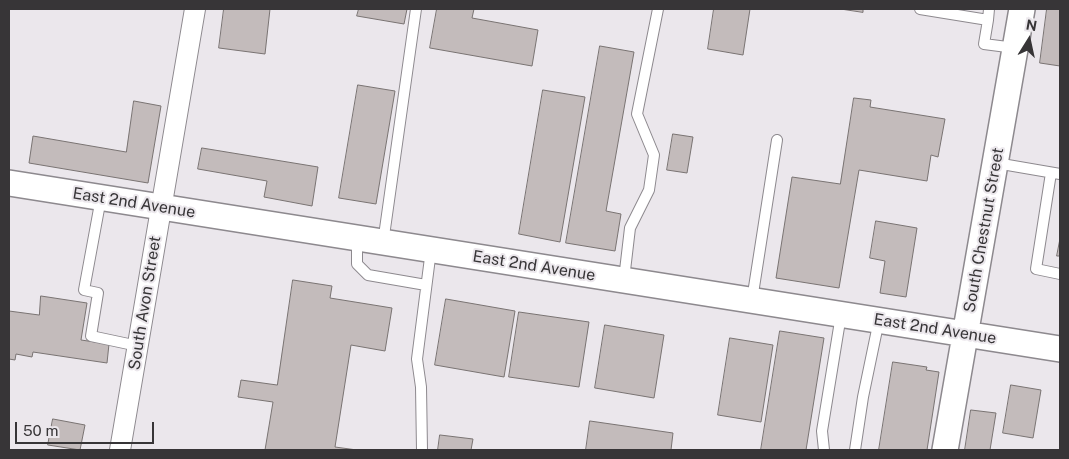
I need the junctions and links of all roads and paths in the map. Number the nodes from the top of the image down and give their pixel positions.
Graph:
1 (195, 9) edge
2 (416, 9) edge
3 (658, 9) edge
4 (920, 9) edge
5 (989, 9) edge
6 (1022, 9) edge
7 (988, 20) junction
8 (1015, 48) junction
9 (777, 140) dead end
10 (996, 162) junction
11 (1055, 173) edge
12 (9, 182) edge
13 (101, 198) junction
14 (160, 207) junction
15 (357, 238) junction
16 (384, 243) junction
17 (430, 250) junction
18 (1060, 274) edge
19 (623, 280) junction
20 (426, 285) junction
21 (752, 301) junction
22 (841, 314) junction
23 (879, 320) junction
24 (966, 334) junction
25 (138, 346) junction
26 (1060, 349) edge
27 (120, 450) edge
28 (422, 450) edge
29 (824, 450) edge
30 (855, 450) edge
31 (945, 450) edge

1 - 14 street, South Avon Street
2 - 16 lane
3 - 19 lane
4 - 7 lane
5 - 7 lane
6 - 8 street, South Chestnut Street
7 - 8 lane
8 - 10 street, South Chestnut Street
9 - 21 lane
10 - 11 lane
10 - 24 street, South Chestnut Street
11 - 18 lane
12 - 13 street, East 2nd Avenue
13 - 14 street, East 2nd Avenue
13 - 25 lane
14 - 15 street, East 2nd Avenue
14 - 25 street, South Avon Street
15 - 16 street, East 2nd Avenue
15 - 20 lane
16 - 17 street, East 2nd Avenue
17 - 19 street, East 2nd Avenue
17 - 20 lane
19 - 21 street, East 2nd Avenue
20 - 28 lane
21 - 22 street, East 2nd Avenue
22 - 23 street, East 2nd Avenue
22 - 29 lane
23 - 24 street, East 2nd Avenue
23 - 30 lane
24 - 26 street, East 2nd Avenue
24 - 31 street, South Chestnut Street
25 - 27 street, South Avon Street

